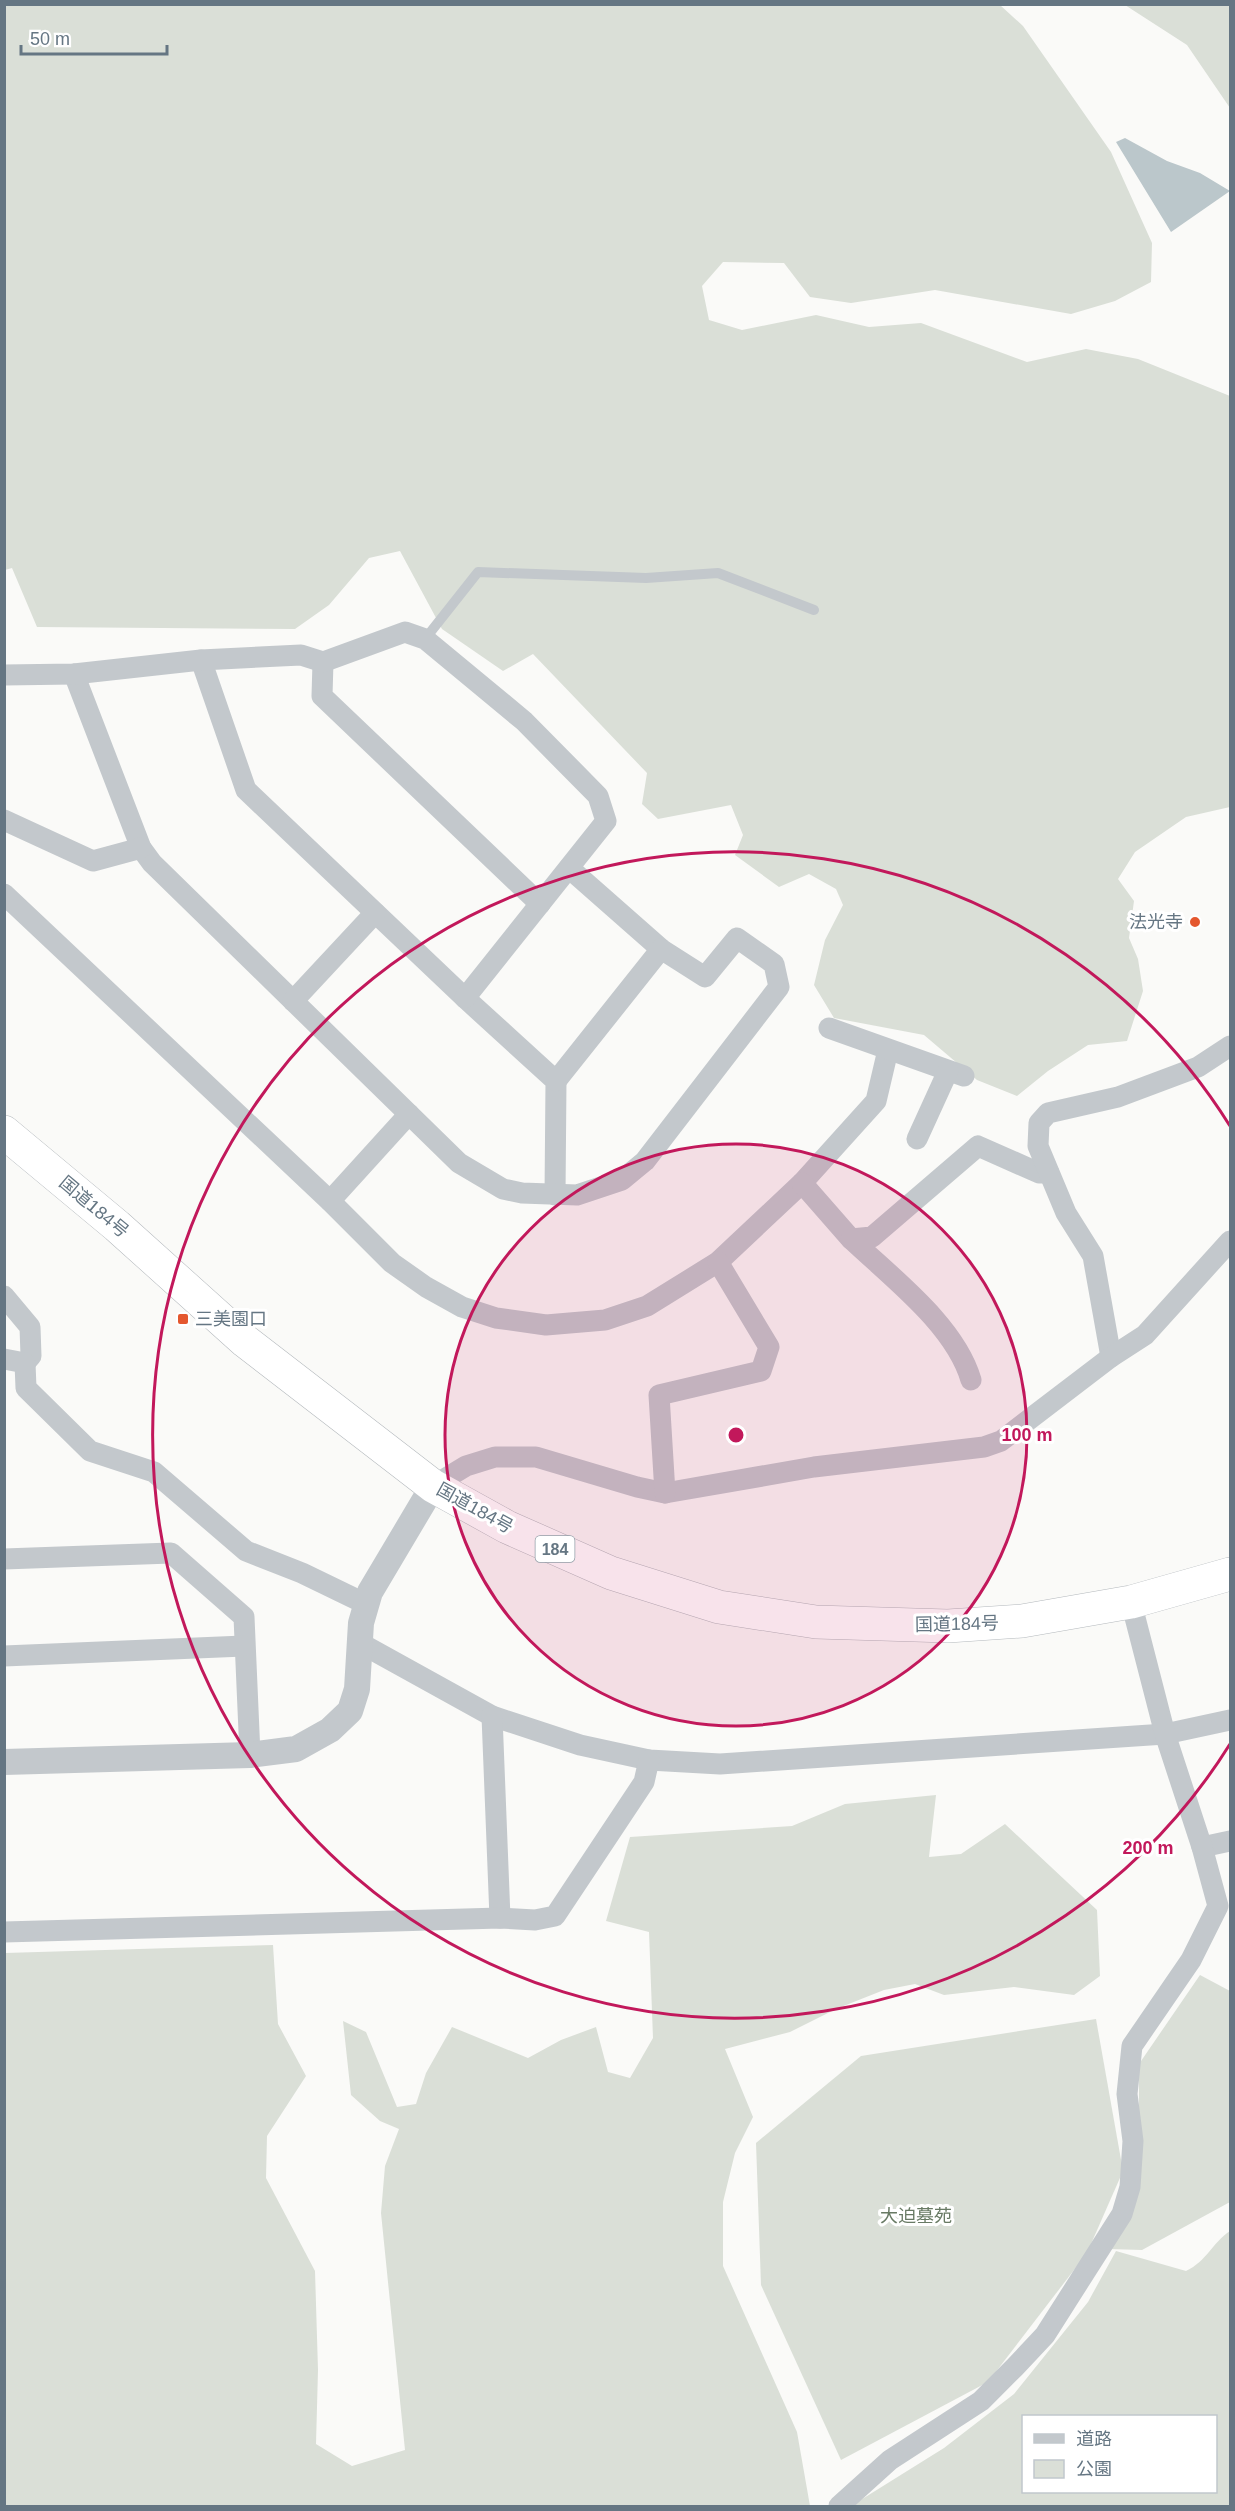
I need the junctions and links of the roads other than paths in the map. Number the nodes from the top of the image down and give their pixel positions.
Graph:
1 (814, 610) dead end
2 (424, 639) junction
3 (201, 660) junction
4 (323, 662) junction
5 (74, 674) junction
6 (4, 675) edge
7 (4, 820) edge
8 (141, 848) junction
9 (569, 868) junction
10 (4, 894) edge
11 (540, 904) junction
12 (375, 913) junction
13 (661, 950) junction
14 (465, 998) junction
15 (293, 1001) junction
16 (829, 1028) dead end
17 (1230, 1046) edge
18 (888, 1050) junction
19 (556, 1081) junction
20 (409, 1114) junction
21 (4, 1132) edge
22 (917, 1139) dead end
23 (1049, 1173) junction
24 (802, 1182) junction
25 (555, 1195) junction
26 (330, 1202) junction
27 (851, 1239) junction
28 (1230, 1240) edge
29 (718, 1262) junction
30 (4, 1296) edge
31 (1111, 1357) junction
32 (4, 1359) edge
33 (25, 1363) junction
34 (971, 1380) dead end
35 (433, 1486) junction
36 (665, 1492) junction
37 (4, 1559) edge
38 (1230, 1574) edge
39 (1131, 1602) junction
40 (366, 1604) junction
41 (360, 1643) junction
42 (244, 1646) junction
43 (4, 1656) edge
44 (492, 1716) junction
45 (1230, 1720) edge
46 (1165, 1734) junction
47 (250, 1755) junction
48 (649, 1760) junction
49 (4, 1762) edge
50 (1230, 1841) edge
51 (1202, 1847) junction
52 (501, 1918) junction
53 (4, 1932) edge
54 (839, 2506) edge

1 - 2 lane
2 - 4 street
2 - 9 street
3 - 4 street
3 - 5 street
3 - 12 street
4 - 11 street
5 - 6 street
5 - 8 street
7 - 8 street
8 - 15 street
9 - 11 street
9 - 13 street
10 - 26 street
11 - 14 street
12 - 14 street
12 - 15 street
13 - 19 street
13 - 25 street
14 - 19 street
15 - 20 street
16 - 18 street
17 - 23 street
18 - 22 street
18 - 24 street
19 - 25 street
20 - 25 street
20 - 26 street
21 - 35 highway, 国道184号 / 184
23 - 27 street
23 - 31 street
24 - 27 street
24 - 29 street
26 - 29 street
27 - 34 street
28 - 31 street
29 - 36 street
30 - 33 street
31 - 36 street
32 - 33 street
33 - 40 street
35 - 36 street
35 - 39 highway, 国道184号 / 184
35 - 40 street
37 - 42 street
38 - 39 highway, 国道184号 / 184
39 - 46 street
40 - 41 street
41 - 44 street
41 - 47 street
42 - 43 street
42 - 47 street
44 - 48 street
44 - 52 street
45 - 46 street
46 - 48 street
46 - 51 street
47 - 49 street
48 - 52 street
50 - 51 street
51 - 54 street
52 - 53 street

